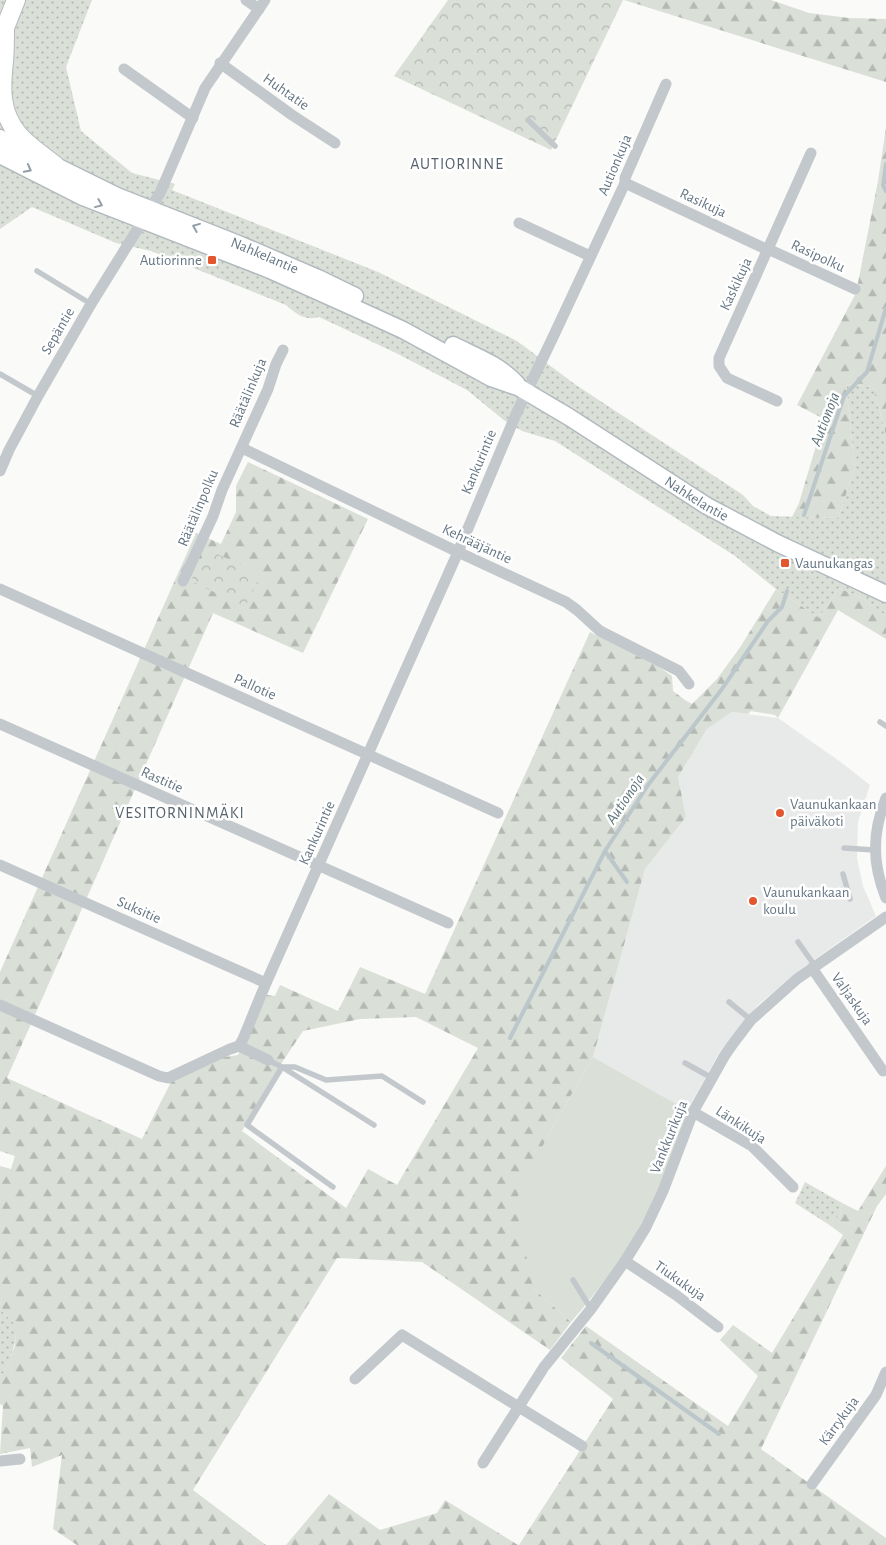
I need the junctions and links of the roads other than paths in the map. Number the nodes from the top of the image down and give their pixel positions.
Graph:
1 (16, 0) edge
2 (246, 0) edge
3 (262, 4) edge
4 (2, 34) edge
5 (220, 63) junction
6 (124, 69) dead end
7 (666, 84) dead end
8 (193, 118) junction
9 (528, 120) dead end
10 (0, 138) edge
11 (335, 143) dead end
12 (554, 146) dead end
13 (811, 153) dead end
14 (0, 156) edge
15 (56, 166) junction
16 (624, 183) junction
17 (146, 215) junction
18 (518, 223) dead end
19 (768, 250) junction
20 (590, 256) junction
21 (36, 271) dead end
22 (855, 290) dead end
23 (92, 304) junction
24 (283, 350) dead end
25 (0, 374) edge
26 (523, 390) junction
27 (38, 396) junction
28 (777, 401) dead end
29 (242, 448) junction
30 (0, 471) edge
31 (458, 552) junction
32 (183, 581) dead end
33 (0, 589) edge
34 (885, 593) edge
35 (689, 684) dead end
36 (0, 724) edge
37 (367, 754) junction
38 (886, 798) edge
39 (498, 813) dead end
40 (844, 848) dead end
41 (874, 850) junction
42 (0, 865) edge
43 (318, 866) junction
44 (843, 874) dead end
45 (886, 898) edge
46 (850, 899) dead end
47 (886, 917) edge
48 (448, 923) dead end
49 (798, 942) dead end
50 (814, 967) junction
51 (266, 983) junction
52 (729, 1002) dead end
53 (0, 1005) edge
54 (751, 1020) junction
55 (239, 1046) junction
56 (268, 1060) joint
57 (686, 1063) dead end
58 (282, 1067) junction
59 (883, 1071) dead end
60 (712, 1078) junction
61 (422, 1102) dead end
62 (693, 1112) junction
63 (374, 1126) dead end
64 (333, 1187) dead end
65 (793, 1187) dead end
66 (625, 1261) junction
67 (573, 1280) dead end
68 (591, 1309) junction
69 (718, 1327) dead end
70 (886, 1372) edge
71 (355, 1379) dead end
72 (881, 1398) edge
73 (519, 1406) junction
74 (582, 1446) dead end
75 (20, 1459) dead end
76 (0, 1461) edge
77 (483, 1463) dead end
78 (812, 1484) dead end

1 - 4 main road
2 - 3 street
3 - 5 street
4 - 15 main road
5 - 8 street
5 - 11 street, Huhtatie
6 - 8 street
7 - 16 street, Autionkuja
8 - 17 street
9 - 12 lane
10 - 15 main road, Nahkelantie
13 - 19 street, Kaskikuja
14 -> 17 main road, Nahkelantie
15 - 17 main road, Nahkelantie
16 - 19 street, Rasikuja
16 - 20 street, Autionkuja
17 - 23 street, Sepäntie
17 - 26 main road, Nahkelantie
18 - 20 street
19 - 22 street, Rasipolku
19 - 28 street, Kaskikuja
20 - 26 street, Autionkuja
21 - 23 lane
23 - 27 street, Sepäntie
24 - 29 street, Räätälinkuja
25 - 27 lane
26 - 31 street, Kankurintie
26 - 34 main road, Nahkelantie
27 - 30 street, Sepäntie
29 - 31 street, Kehrääjäntie
29 - 32 street, Räätälinpolku
31 - 35 street, Kehrääjäntie
31 - 37 street, Kankurintie
33 - 37 street, Pallotie
36 - 43 street, Rastitie
37 - 39 street, Pallotie
37 - 43 street, Kankurintie
38 - 41 street
40 - 41 lane
41 - 45 street
42 - 51 street, Suksitie
43 - 48 street, Rastitie
43 - 51 street, Kankurintie
44 - 46 lane
47 - 50 street, Vankkurikuja
49 - 50 lane
50 - 54 street, Vankkurikuja
50 - 59 street, Valjaskuja
51 - 55 street, Kankurintie
52 - 54 lane
53 - 55 street
54 - 60 street, Vankkurikuja
55 - 56 street
56 - 58 lane
57 - 60 lane
58 - 61 lane
58 - 63 lane
58 - 64 lane
60 - 62 street, Vankkurikuja
62 - 65 street, Länkikuja
62 - 66 street, Vankkurikuja
66 - 68 street, Vankkurikuja
66 - 69 street, Tiukukuja
67 - 68 lane
68 - 73 street, Vankkurikuja
70 - 72 street, Kärrykuja
71 - 73 street
72 - 78 street, Kärrykuja
73 - 74 street
73 - 77 street, Vankkurikuja
75 - 76 street

